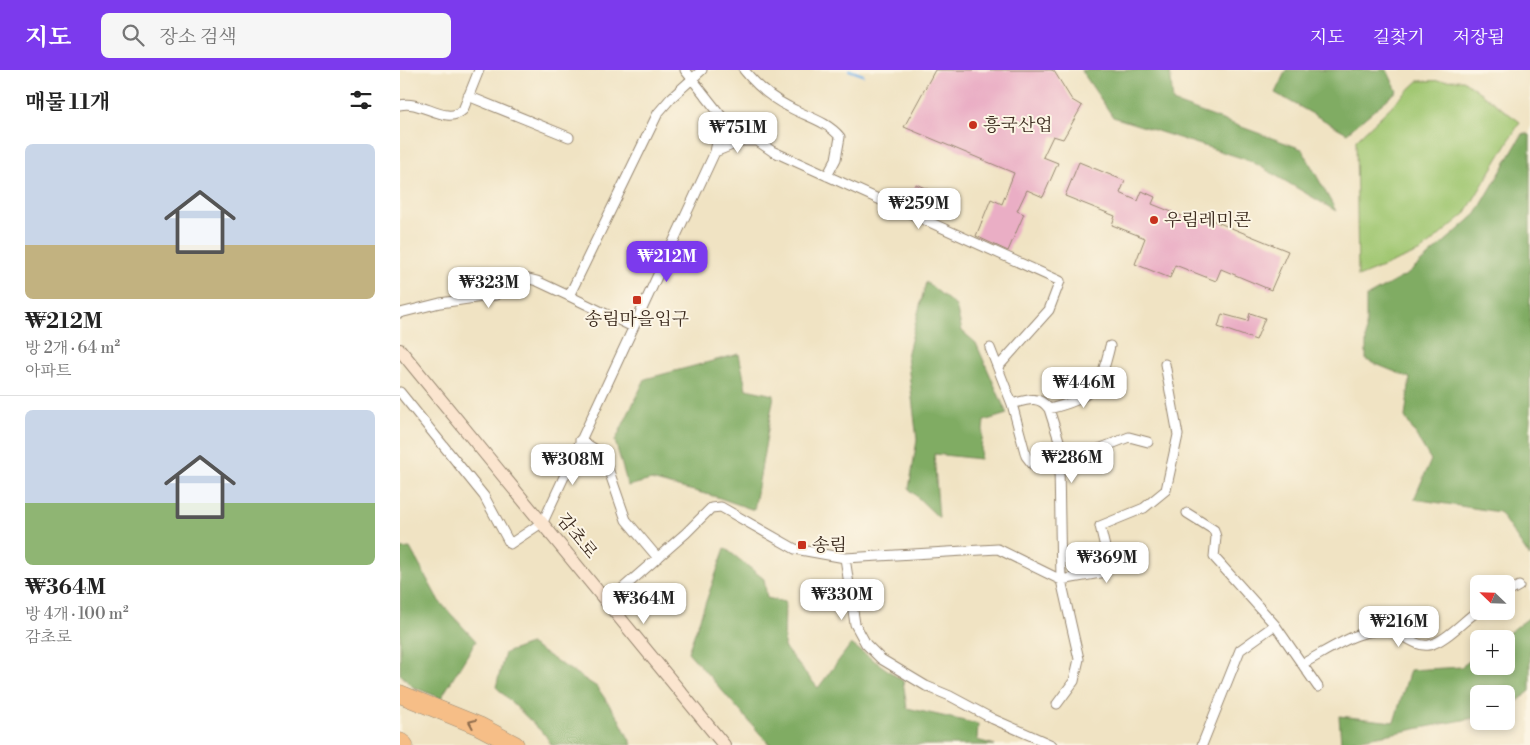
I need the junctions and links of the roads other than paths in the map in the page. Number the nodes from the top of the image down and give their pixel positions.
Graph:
1 (478, 70) edge
2 (685, 70) edge
3 (702, 70) edge
4 (744, 70) edge
5 (690, 79) junction
6 (468, 96) junction
7 (400, 105) edge
8 (722, 117) junction
9 (569, 137) dead end
10 (757, 141) junction
11 (715, 152) junction
12 (828, 176) junction
13 (569, 296) junction
14 (400, 313) edge
15 (633, 327) junction
16 (1110, 346) dead end
17 (990, 348) dead end
18 (400, 350) edge
19 (1165, 364) dead end
20 (998, 367) junction
21 (400, 392) edge
22 (1012, 404) junction
23 (1048, 409) junction
24 (580, 440) junction
25 (1148, 442) dead end
26 (1063, 453) junction
27 (1058, 466) junction
28 (1187, 513) dead end
29 (543, 522) junction
30 (658, 558) junction
31 (845, 558) junction
32 (1061, 580) junction
33 (1519, 586) dead end
34 (1515, 588) edge
35 (607, 602) junction
36 (1470, 617) edge
37 (1275, 625) junction
38 (1302, 664) junction
39 (1318, 687) dead end
40 (400, 694) edge
41 (1057, 704) dead end
42 (400, 742) edge
43 (404, 745) edge
44 (515, 745) edge
45 (724, 745) edge
46 (1052, 745) edge
47 (1202, 745) edge

1 - 6 street
2 - 5 street
3 - 5 street
4 - 12 street
5 - 8 street
5 - 13 street
6 - 7 street
6 - 9 street
8 - 10 street
8 - 11 street
10 - 11 street
10 - 12 street
11 - 15 street
12 - 20 street
13 - 14 street
13 - 15 street
15 - 24 street
16 - 23 street
17 - 20 street
18 - 29 main road, 감초로
19 - 32 street
20 - 22 street
21 - 29 street
22 - 23 street
22 - 27 street
23 - 26 street
24 - 29 street
24 - 30 street
25 - 26 street
26 - 27 street
27 - 32 street
28 - 37 street
29 - 35 main road, 감초로
30 - 31 street
30 - 35 street
31 - 32 street
31 - 46 street
32 - 41 street
33 - 34 street
35 - 45 main road, 감초로
36 - 38 street
37 - 38 street
37 - 47 street
38 - 39 street
44 -> 40 highway
42 - 43 highway

